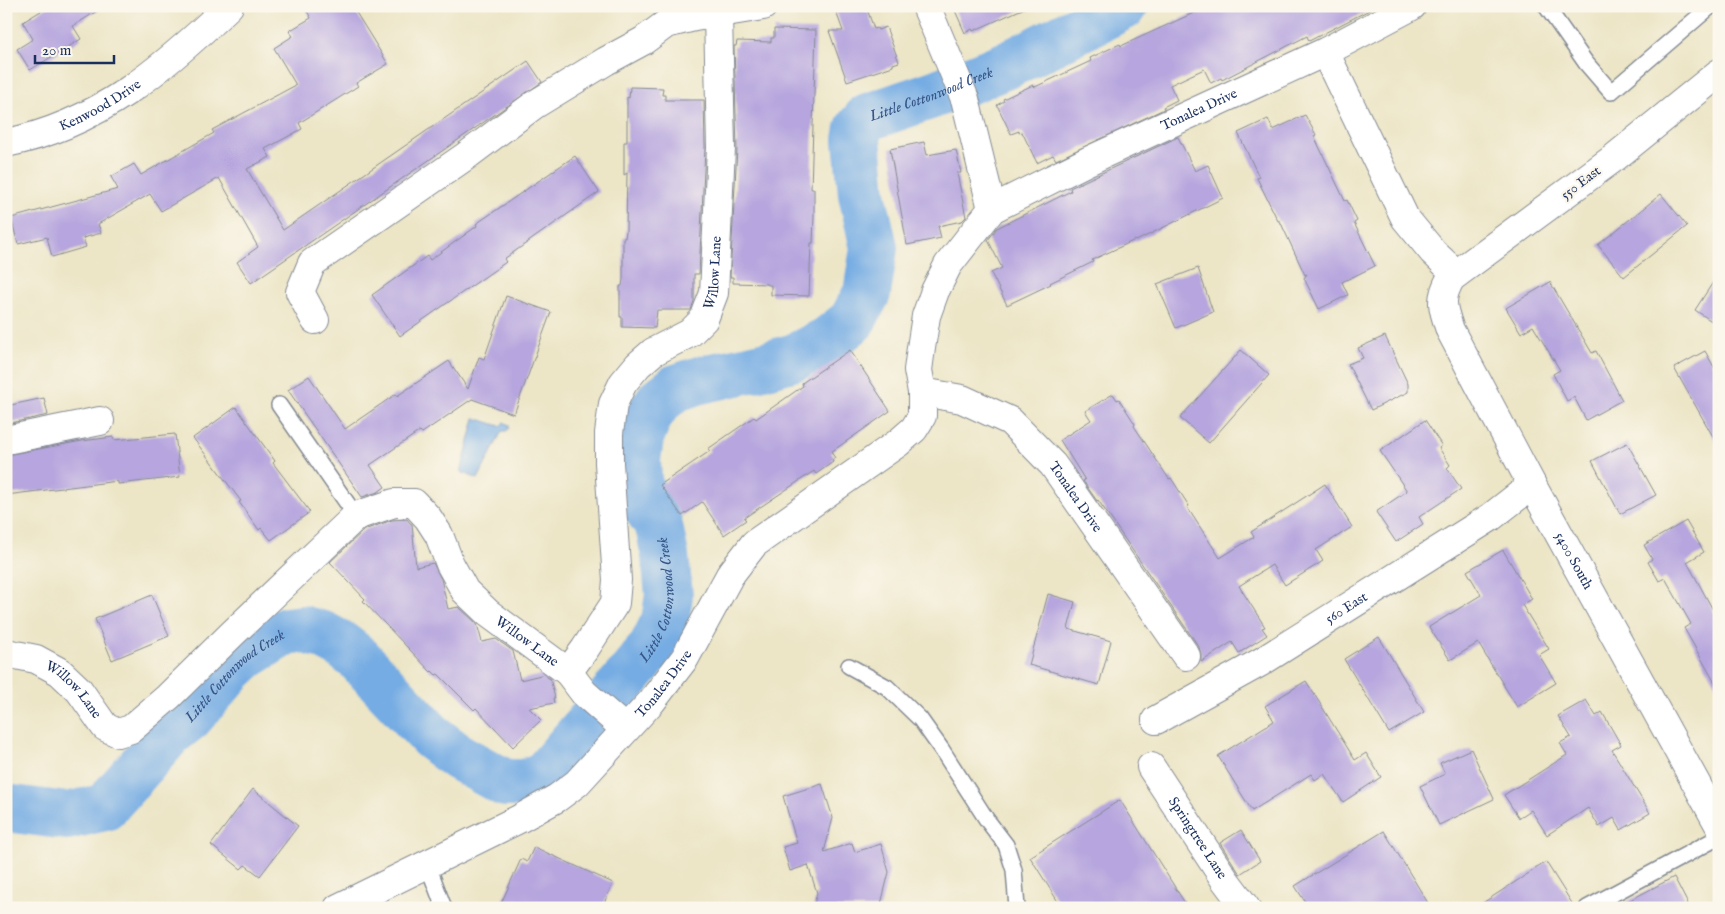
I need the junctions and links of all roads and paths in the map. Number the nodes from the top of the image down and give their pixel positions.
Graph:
1 (229, 6) edge
2 (763, 6) edge
3 (926, 6) edge
4 (1412, 6) edge
5 (1546, 6) edge
6 (1711, 6) edge
7 (718, 14) junction
8 (1325, 52) junction
9 (1719, 73) edge
10 (6, 142) edge
11 (992, 209) junction
12 (1450, 283) junction
13 (315, 320) dead end
14 (922, 392) junction
15 (280, 405) dead end
16 (100, 421) dead end
17 (6, 440) edge
18 (1532, 485) junction
19 (356, 516) junction
20 (6, 653) edge
21 (1186, 656) dead end
22 (849, 666) dead end
23 (576, 682) junction
24 (1156, 720) dead end
25 (618, 723) junction
26 (1151, 767) dead end
27 (1719, 825) edge
28 (1719, 837) edge
29 (427, 863) junction
30 (338, 908) edge
31 (444, 908) edge
32 (1017, 908) edge
33 (1246, 908) edge
34 (1587, 908) edge

1 - 10 street, Kenwood Drive
2 - 7 street
3 - 11 street
4 - 8 street, Tonalea Drive
5 - 6 lane
7 - 13 street
7 - 23 street, Willow Lane
8 - 11 street, Tonalea Drive
8 - 12 street
9 - 12 street, 550 East
11 - 14 street, Tonalea Drive
12 - 18 street, 5400 South
14 - 21 street, Tonalea Drive
14 - 25 street, Tonalea Drive
15 - 19 lane
16 - 17 street
18 - 24 street, 560 East
18 - 27 street, 5400 South
19 - 20 street, Willow Lane
19 - 23 street, Willow Lane
22 - 32 lane
23 - 25 street
25 - 29 street, Tonalea Drive
26 - 33 street, Springtree Lane
28 - 34 lane
29 - 30 street, Tonalea Drive
29 - 31 lane

